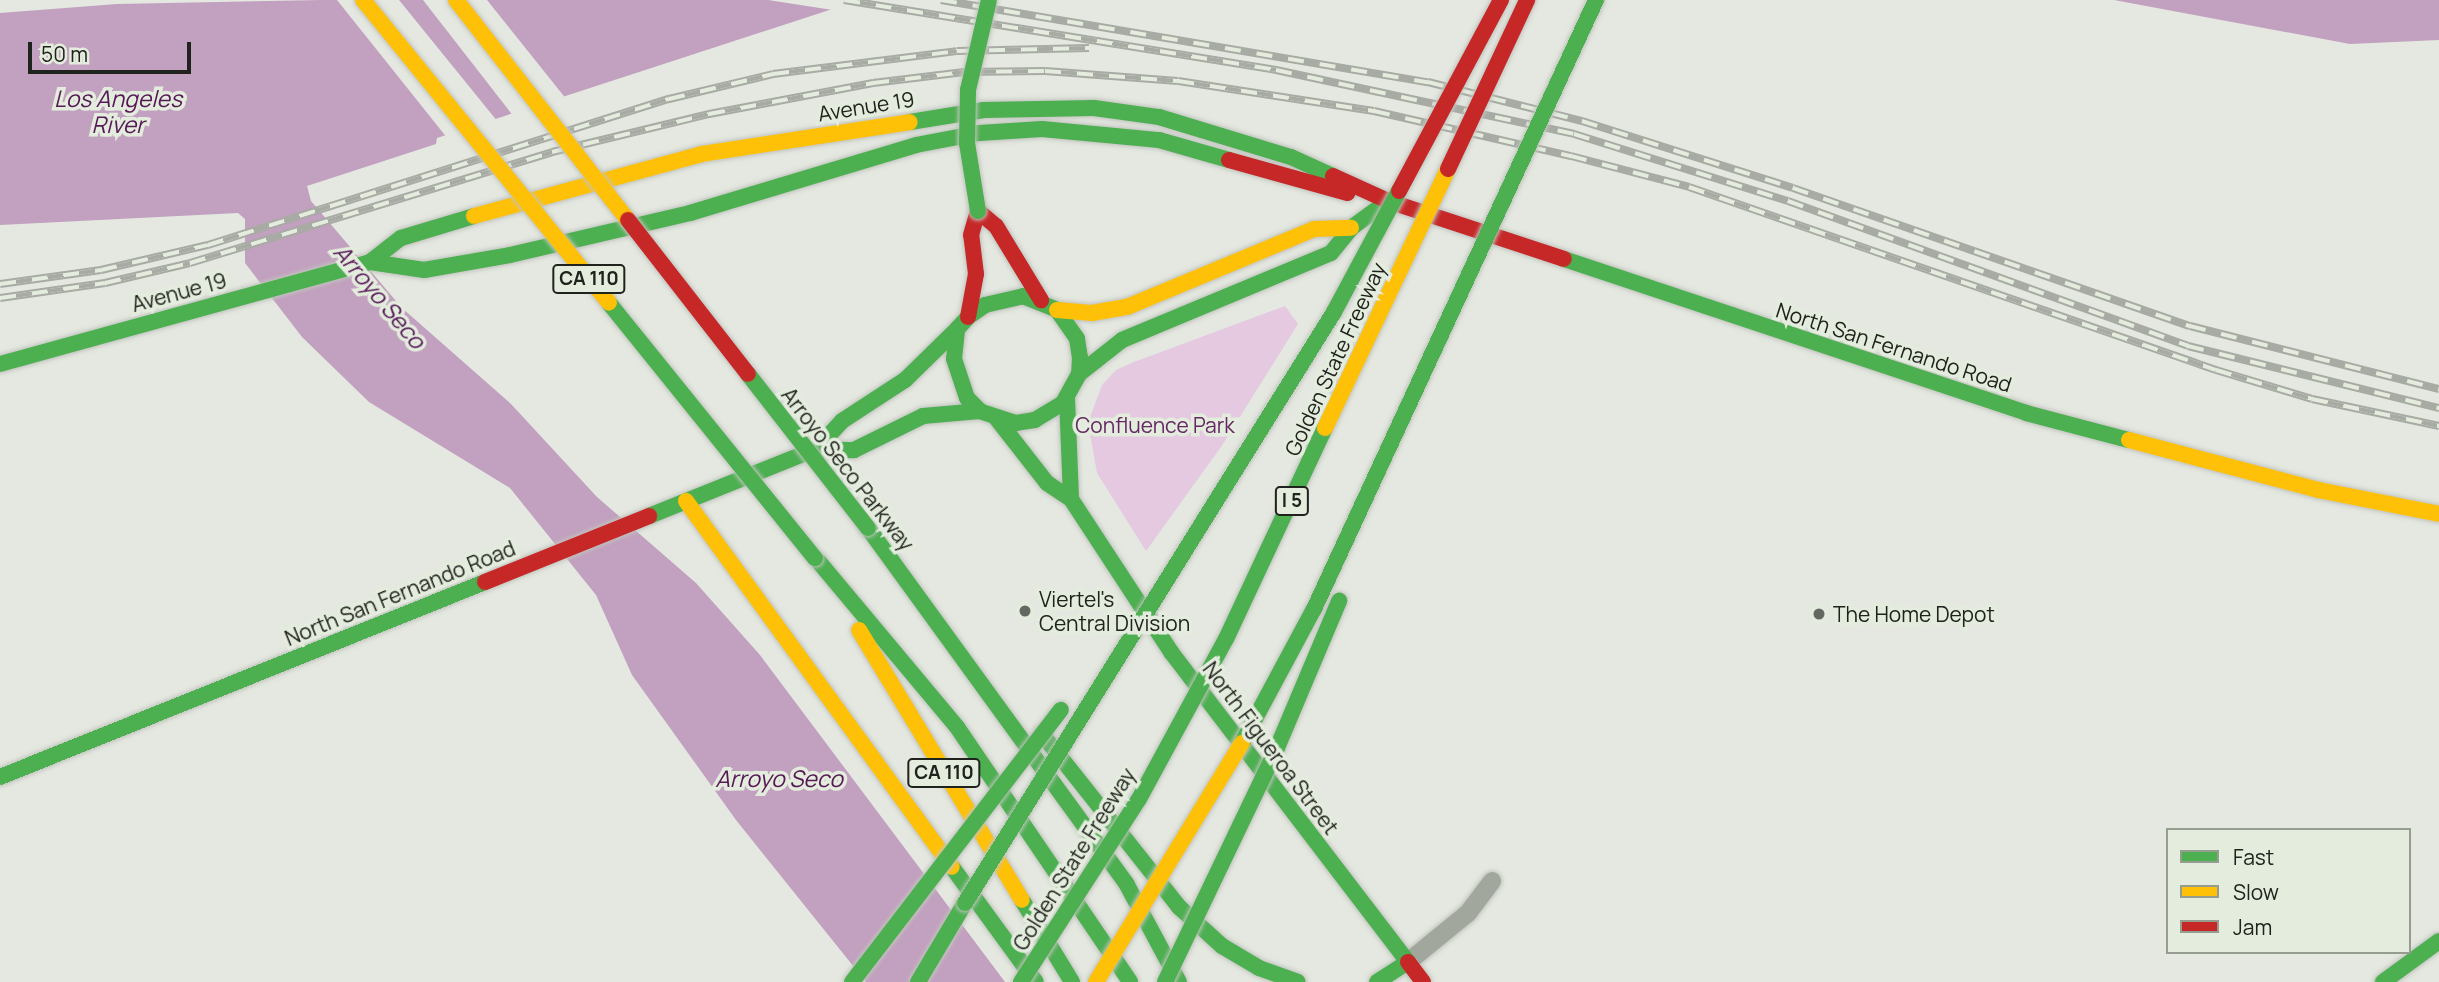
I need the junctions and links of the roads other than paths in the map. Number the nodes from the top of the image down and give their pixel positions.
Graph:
1 (363, 0) edge
2 (456, 0) edge
3 (989, 0) edge
4 (1501, 0) edge
5 (1527, 0) edge
6 (1596, 0) edge
7 (1381, 199) junction
8 (978, 211) junction
9 (1351, 228) junction
10 (370, 262) junction
11 (1041, 300) junction
12 (1057, 310) junction
13 (962, 323) junction
14 (0, 365) edge
15 (1079, 374) junction
16 (1067, 398) junction
17 (980, 411) junction
18 (997, 419) junction
19 (1393, 434) junction
20 (816, 449) junction
21 (1071, 499) junction
22 (686, 501) junction
23 (2439, 514) edge
24 (1195, 529) junction
25 (817, 560) junction
26 (920, 596) junction
27 (0, 776) edge
28 (1492, 881) dead end
29 (2439, 941) edge
30 (1408, 962) junction
31 (852, 982) edge
32 (918, 982) edge
33 (1021, 982) edge
34 (1036, 982) edge
35 (1072, 982) edge
36 (1096, 982) edge
37 (1130, 982) edge
38 (1165, 982) edge
39 (1179, 982) edge
40 (1298, 982) edge
41 (1377, 982) edge
42 (1423, 982) edge
43 (2384, 982) edge

1 - 25 main road, CA 110, bridge
2 - 26 main road, Arroyo Seco Parkway / CA 110, bridge
3 - 8 main road, bridge
4 - 24 main road, bridge
5 - 33 main road, Golden State Freeway / I 5, bridge
6 - 19 main road, bridge
7 - 9 main road
7 - 10 main road, Avenue 19
7 - 10 main road, Avenue 19
7 - 23 main road, North San Fernando Road
8 - 11 main road
8 - 13 main road
9 - 12 main road
9 - 15 main road
10 - 14 main road, Avenue 19
11 - 12 main road
11 - 13 main road
12 - 15 main road
13 - 17 main road
13 - 20 main road, North San Fernando Road
15 - 16 main road
16 - 18 main road
16 - 21 main road
17 - 18 main road
17 - 20 main road, North San Fernando Road
18 - 21 main road, North Figueroa Street
19 - 36 main road, bridge
19 - 38 main road, bridge
20 - 22 main road, North San Fernando Road
21 - 30 main road, North Figueroa Street
22 - 27 main road, North San Fernando Road
22 - 34 main road
24 - 31 main road, bridge
24 - 32 main road, bridge
25 - 35 main road, CA 110
25 - 37 main road
26 - 39 main road, Arroyo Seco Parkway / CA 110
26 - 40 main road
28 - 30 street
29 - 43 main road
30 - 41 main road
30 - 42 main road, North Figueroa Street

